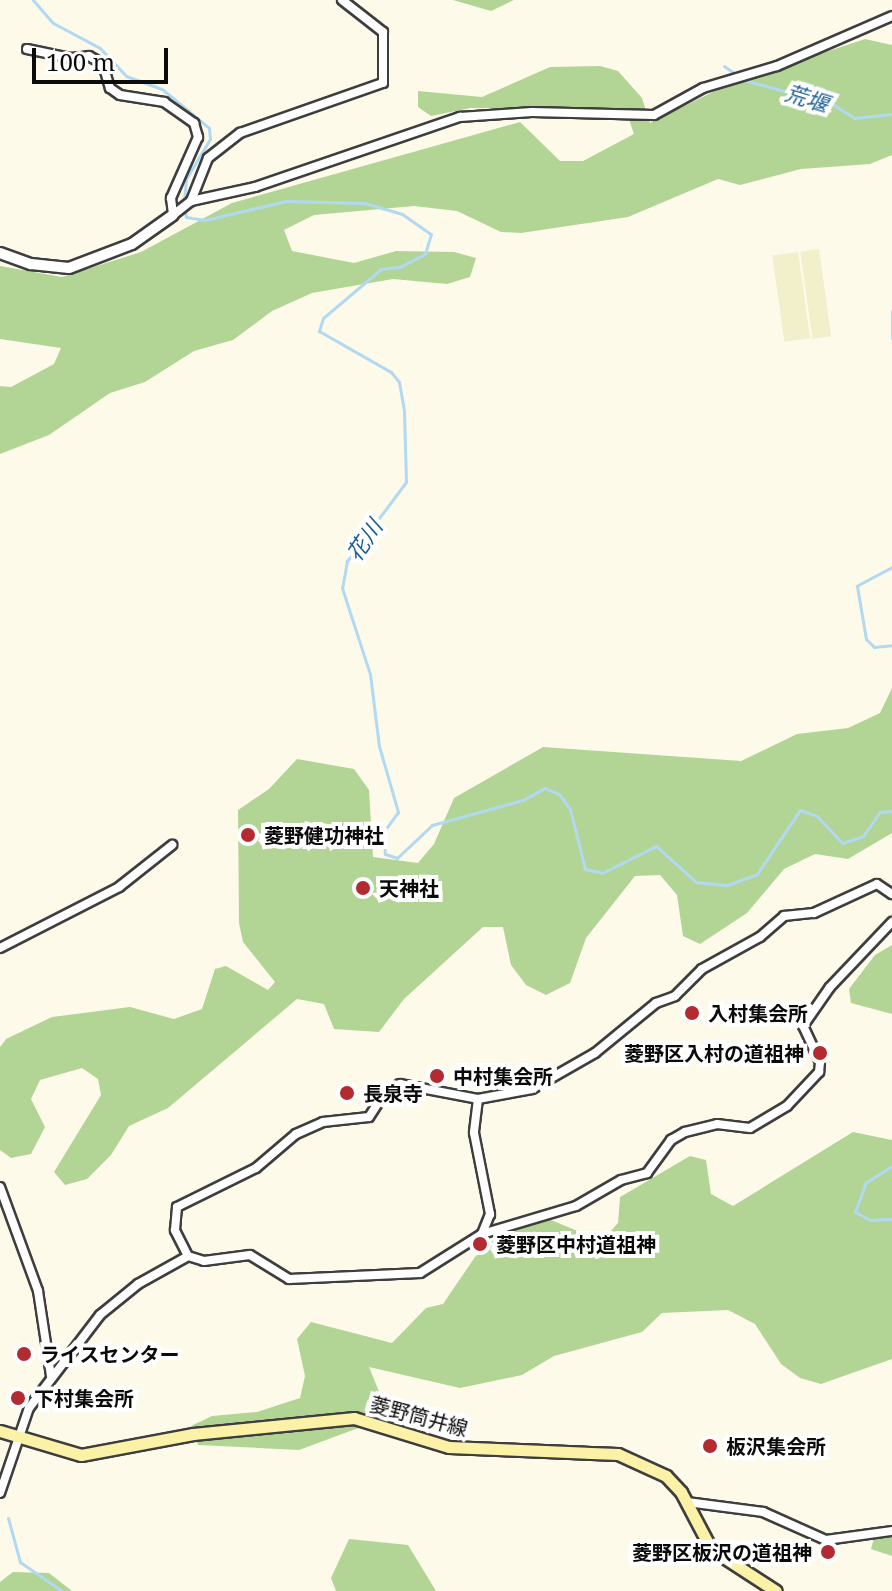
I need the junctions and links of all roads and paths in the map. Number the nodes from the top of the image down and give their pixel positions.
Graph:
1 (342, 0) edge
2 (892, 16) edge
3 (27, 49) dead end
4 (191, 201) junction
5 (173, 215) junction
6 (0, 253) edge
7 (172, 845) dead end
8 (892, 894) edge
9 (892, 922) edge
10 (0, 948) edge
11 (478, 1099) junction
12 (1, 1192) edge
13 (482, 1234) junction
14 (188, 1256) junction
15 (51, 1376) junction
16 (0, 1431) edge
17 (18, 1434) junction
18 (0, 1493) edge
19 (687, 1502) junction
20 (892, 1531) edge
21 (776, 1591) edge

1 - 4 street
2 - 4 street
3 - 5 street
4 - 5 street
5 - 6 street
7 - 10 street
8 - 11 street
9 - 13 street
11 - 13 street
11 - 14 street
12 - 15 street
13 - 14 street
14 - 15 street
15 - 17 street
16 - 17 main road, 菱野筒井線
17 - 18 street
17 - 19 main road, 菱野筒井線
19 - 20 street
19 - 21 main road, 菱野筒井線

